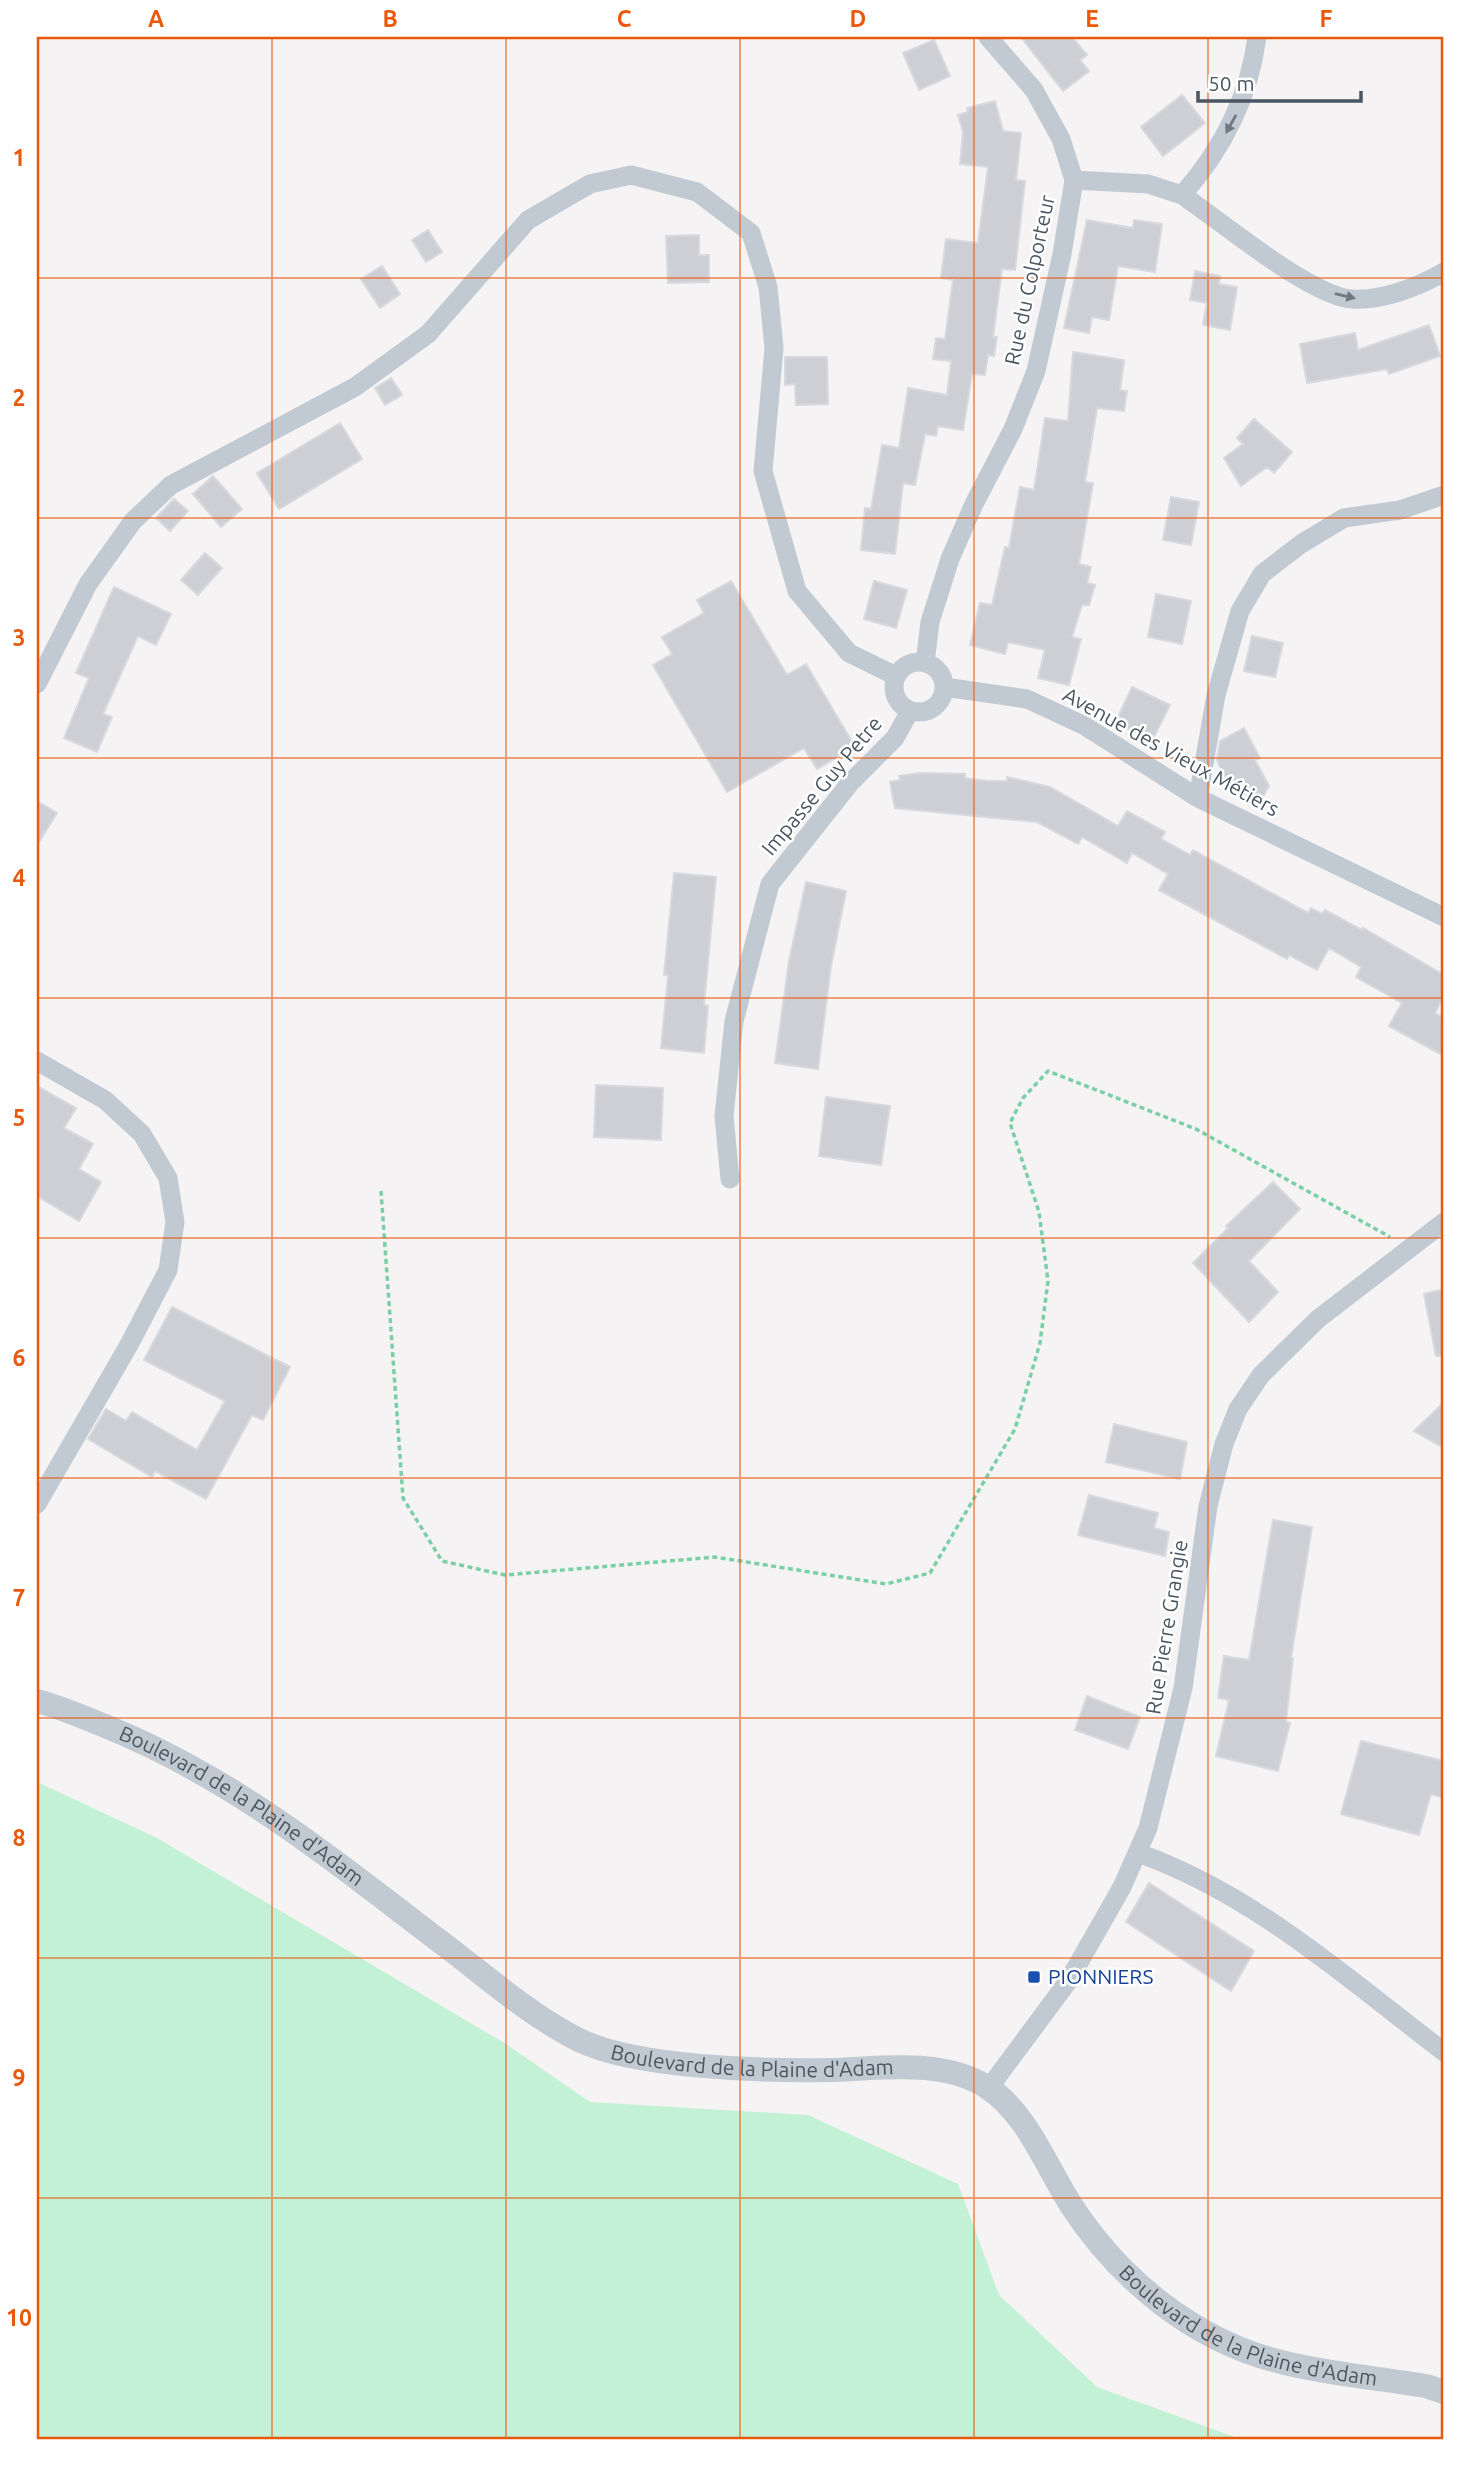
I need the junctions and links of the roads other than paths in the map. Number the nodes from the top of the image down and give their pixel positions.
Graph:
1 (989, 37) edge
2 (1257, 37) edge
3 (1074, 180) junction
4 (1182, 195) junction
5 (1444, 272) edge
6 (1444, 495) edge
7 (925, 663) junction
8 (896, 676) junction
9 (37, 684) edge
10 (944, 687) junction
11 (911, 710) junction
12 (1198, 798) junction
13 (1444, 917) edge
14 (37, 1061) edge
15 (730, 1180) dead end
16 (1444, 1222) edge
17 (37, 1504) edge
18 (37, 1701) edge
19 (1138, 1853) junction
20 (1444, 2052) edge
21 (989, 2088) junction
22 (1444, 2392) edge

1 - 3 street, Rue du Colporteur
2 -> 4 street
3 - 4 street
3 - 7 street, Rue du Colporteur
4 -> 5 street
6 - 12 street
7 - 8 street
7 - 10 street
8 - 9 street
8 - 11 street
10 - 11 street
10 - 12 street, Avenue des Vieux Métiers
11 - 15 street, Impasse Guy Petre
12 - 13 street, Avenue des Vieux Métiers
14 - 17 street
16 - 19 street, Rue Pierre Grangie
18 - 21 street, Boulevard de la Plaine d'Adam
19 - 20 street
19 - 21 street, Rue Pierre Grangie
21 - 22 street, Boulevard de la Plaine d'Adam

